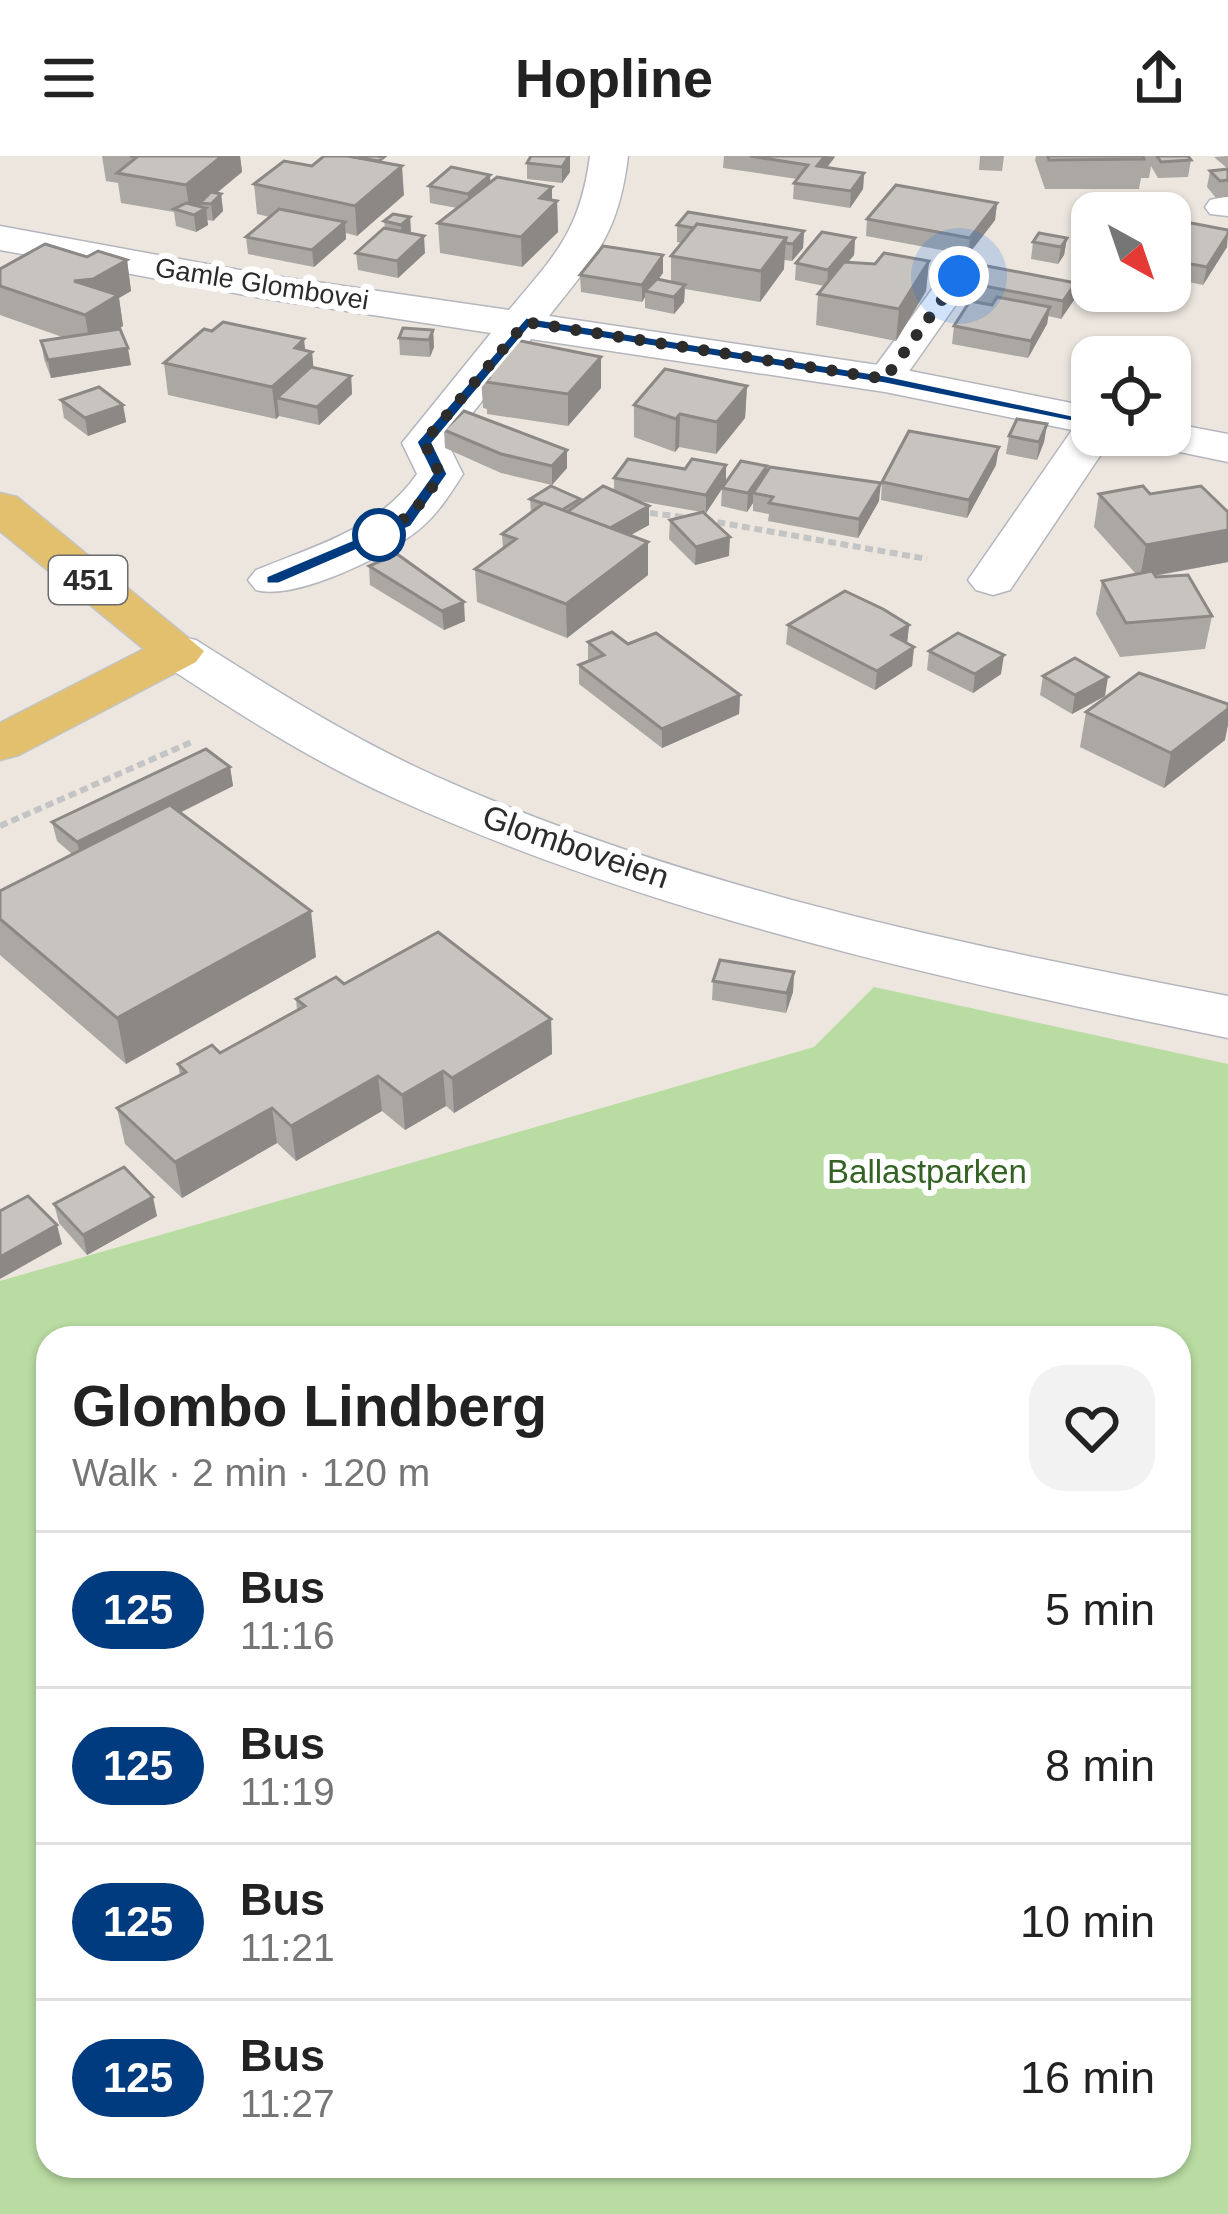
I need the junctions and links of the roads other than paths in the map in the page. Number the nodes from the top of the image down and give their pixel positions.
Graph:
1 (610, 156) edge
2 (0, 238) edge
3 (959, 276) dead end
4 (526, 322) junction
5 (885, 379) junction
6 (1071, 417) edge
7 (1191, 441) edge
8 (1228, 448) edge
9 (1077, 456) edge
10 (0, 507) edge
11 (998, 574) road end
12 (273, 580) dead end
13 (178, 651) junction
14 (0, 744) edge
15 (1228, 1017) edge

1 - 4 street
2 - 4 street, Gamle Glombovei
3 - 5 lane
4 - 5 street, Gamle Glombovei
4 - 12 street
5 - 6 street, Gamle Glombovei
7 - 8 street
9 - 11 street
10 - 13 main road, Glomboveien / 451
13 - 14 main road
13 - 15 street, Glomboveien

